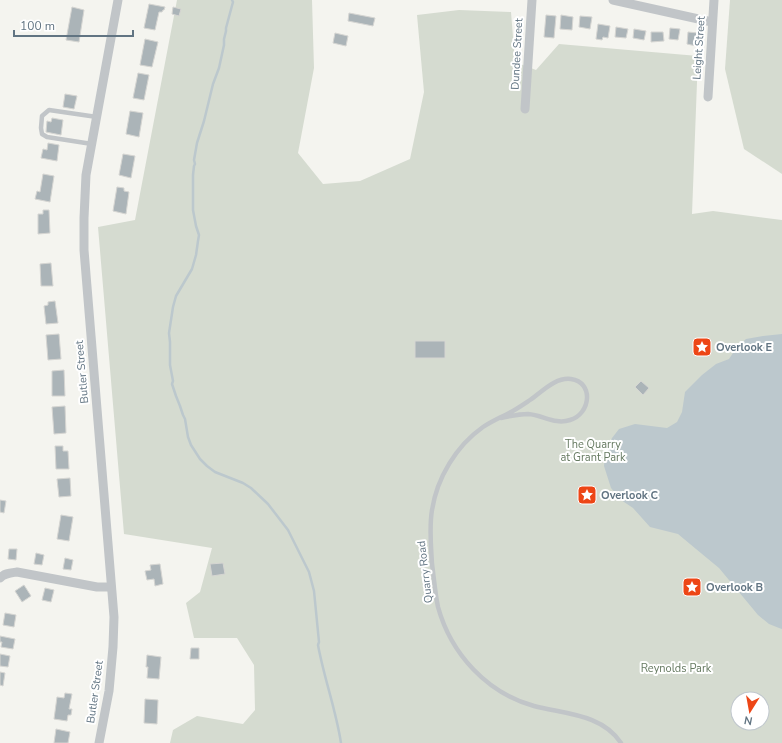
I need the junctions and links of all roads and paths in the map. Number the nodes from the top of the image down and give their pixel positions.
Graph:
1 (118, 0) edge
2 (532, 0) edge
3 (613, 0) edge
4 (714, 0) edge
5 (712, 22) junction
6 (708, 97) dead end
7 (525, 109) dead end
8 (97, 117) junction
9 (92, 144) junction
10 (501, 418) junction
11 (0, 578) edge
12 (111, 587) junction
13 (99, 743) edge
14 (621, 743) edge

1 - 8 street, Butler Street
2 - 7 street, Dundee Street
3 - 5 street
4 - 5 street, Leight Street
5 - 6 street, Leight Street
8 - 9 street, Butler Street
8 - 9 lane
9 - 12 street, Butler Street
10 - 10 lane, Quarry Road
10 - 14 lane, Quarry Road
11 - 12 street
12 - 13 street, Butler Street

